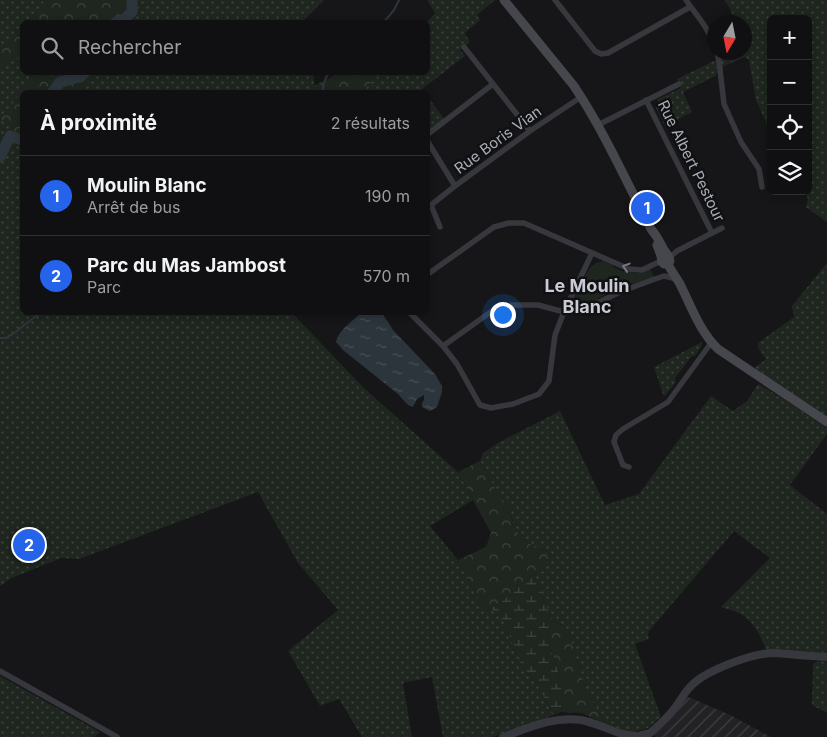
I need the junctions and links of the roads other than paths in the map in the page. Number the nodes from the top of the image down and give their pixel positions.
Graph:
1 (504, 0) edge
2 (555, 0) edge
3 (686, 0) edge
4 (690, 7) junction
5 (707, 28) edge
6 (464, 47) dead end
7 (719, 60) edge
8 (493, 84) junction
9 (679, 84) dead end
10 (581, 97) junction
11 (646, 100) junction
12 (598, 125) junction
13 (430, 132) edge
14 (530, 132) junction
15 (430, 145) edge
16 (455, 186) junction
17 (762, 187) dead end
18 (430, 205) edge
19 (430, 208) edge
20 (440, 227) dead end
21 (722, 228) dead end
22 (712, 233) junction
23 (592, 253) junction
24 (665, 260) junction
25 (430, 273) edge
26 (658, 278) junction
27 (677, 279) junction
28 (564, 312) junction
29 (412, 315) edge
30 (712, 343) junction
31 (443, 346) junction
32 (827, 422) edge
33 (629, 467) dead end
34 (827, 657) edge
35 (0, 671) edge
36 (118, 737) edge
37 (503, 737) edge

1 - 10 main road
2 - 4 street
3 - 4 street
4 - 5 street
6 - 8 street
7 - 17 street
8 - 13 street
8 - 14 street
9 - 11 street
10 - 12 main road
10 - 14 street, Rue Boris Vian
11 - 12 street
11 - 22 street, Rue Albert Pestour
12 - 24 main road
14 - 16 street, Rue Boris Vian
15 - 16 street
16 - 18 street, Rue Boris Vian
19 - 20 street, Rue Boris Vian
21 - 22 street, Rue Albert Pestour
22 - 24 street, Rue Albert Pestour
24 -> 23 street, Rue Albert Pestour
23 - 25 street, Rue Albert Pestour
23 - 28 street
24 - 26 street
24 - 27 main road
26 - 27 street
26 - 28 street
27 - 30 main road
28 - 31 street
28 - 31 street
29 - 31 street
30 - 32 main road
30 - 33 street
34 - 37 street
35 - 36 street

